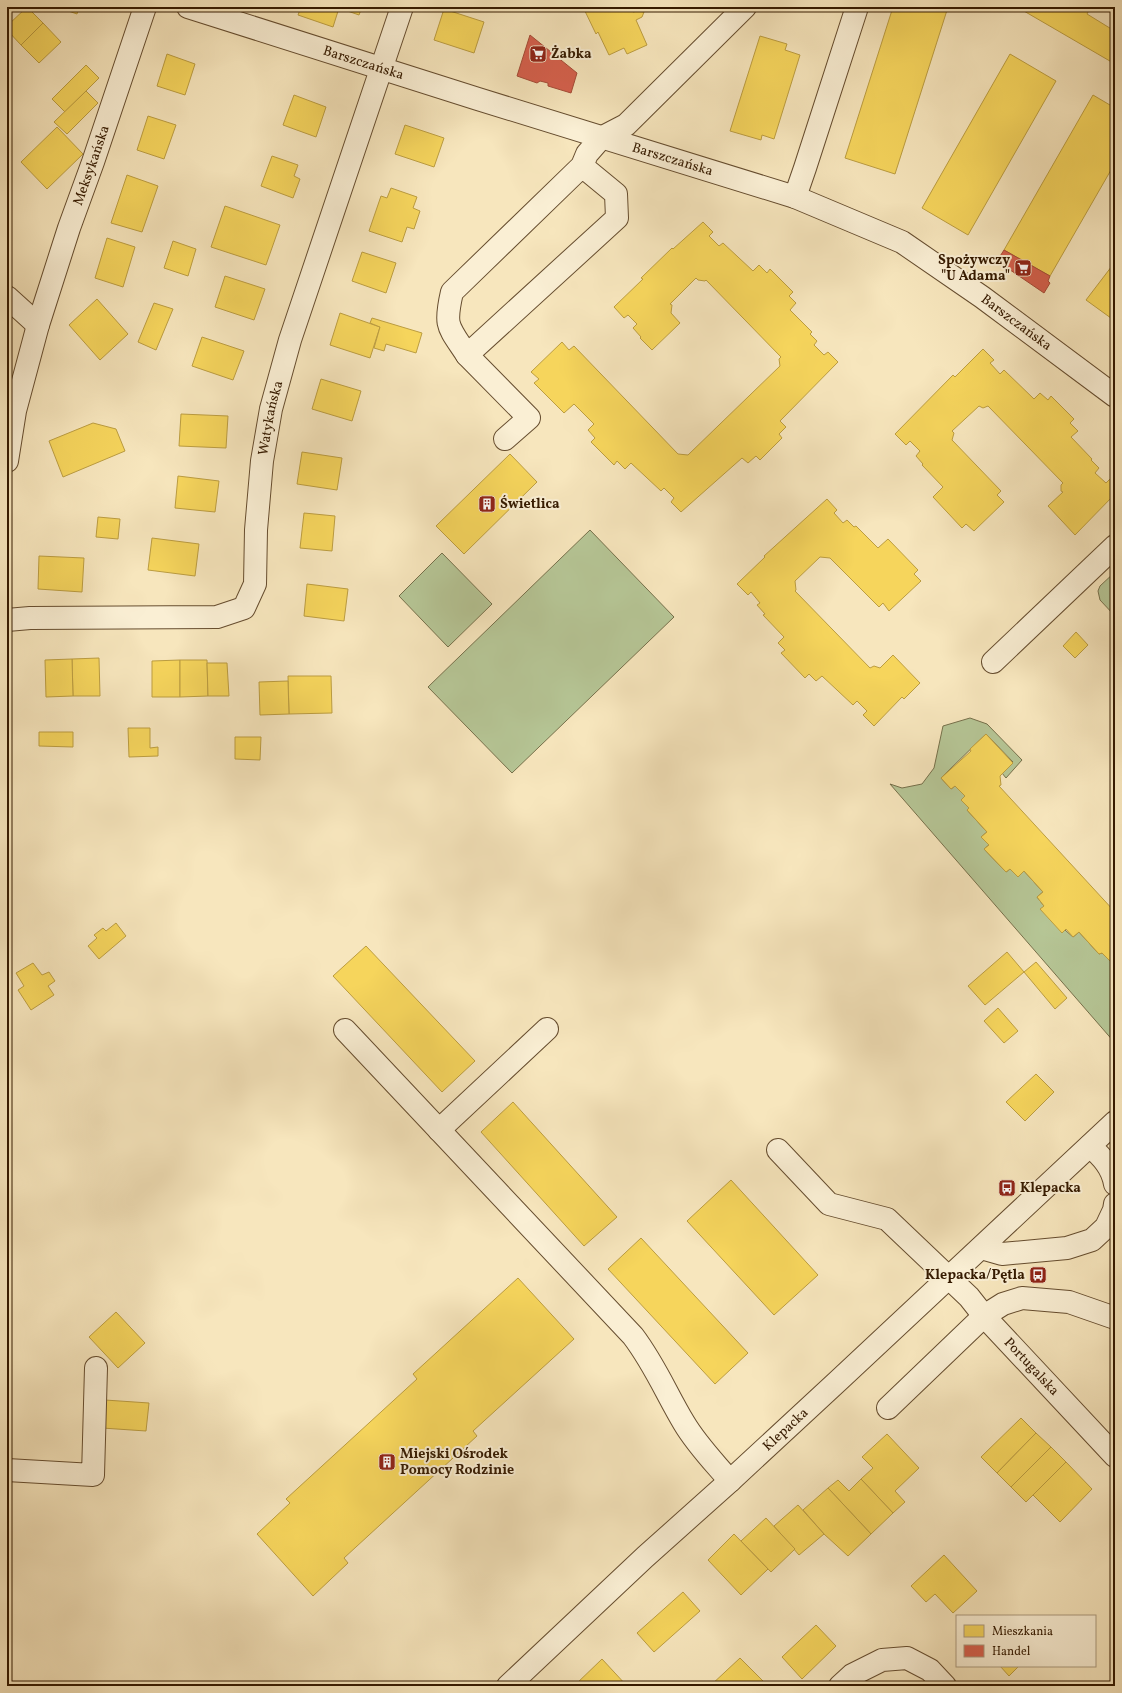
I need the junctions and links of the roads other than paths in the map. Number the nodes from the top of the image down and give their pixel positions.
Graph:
1 (145, 7) edge
2 (188, 7) edge
3 (402, 7) edge
4 (745, 7) edge
5 (857, 7) edge
6 (380, 69) junction
7 (601, 138) junction
8 (582, 166) junction
9 (795, 197) junction
10 (7, 297) edge
11 (38, 325) junction
12 (467, 355) junction
13 (1115, 396) edge
14 (505, 439) dead end
15 (7, 461) edge
16 (1115, 546) edge
17 (7, 620) edge
18 (992, 662) dead end
19 (547, 1029) dead end
20 (346, 1030) dead end
21 (1115, 1122) edge
22 (439, 1130) junction
23 (1090, 1146) junction
24 (778, 1150) dead end
25 (1115, 1184) edge
26 (1115, 1204) edge
27 (982, 1248) junction
28 (949, 1278) junction
29 (984, 1316) junction
30 (1115, 1318) edge
31 (96, 1368) dead end
32 (888, 1408) dead end
33 (1115, 1456) edge
34 (7, 1470) edge
35 (730, 1481) junction
36 (508, 1686) edge
37 (840, 1686) edge
38 (945, 1686) edge

1 - 11 street, Meksykańska
2 - 6 street, Barszczańska
3 - 6 street, Watykańska
4 - 7 street
5 - 9 street
6 - 7 street, Barszczańska
6 - 17 street, Watykańska
7 - 8 street
7 - 9 street, Barszczańska
8 - 12 street
8 - 12 street
9 - 13 street, Barszczańska
10 - 11 street
11 - 15 street, Meksykańska
12 - 14 street
16 - 18 street
19 - 22 street
20 - 22 street
21 - 23 street, Klepacka
22 - 35 street
23 - 25 street
23 - 27 street, Klepacka
24 - 28 street, Portugalska
26 - 27 street
27 - 28 street, Klepacka
28 - 29 street, Portugalska
28 - 35 street, Klepacka
29 - 30 street
29 - 32 street
29 - 33 street, Portugalska
31 - 34 street
35 - 36 street, Klepacka
37 - 38 street

